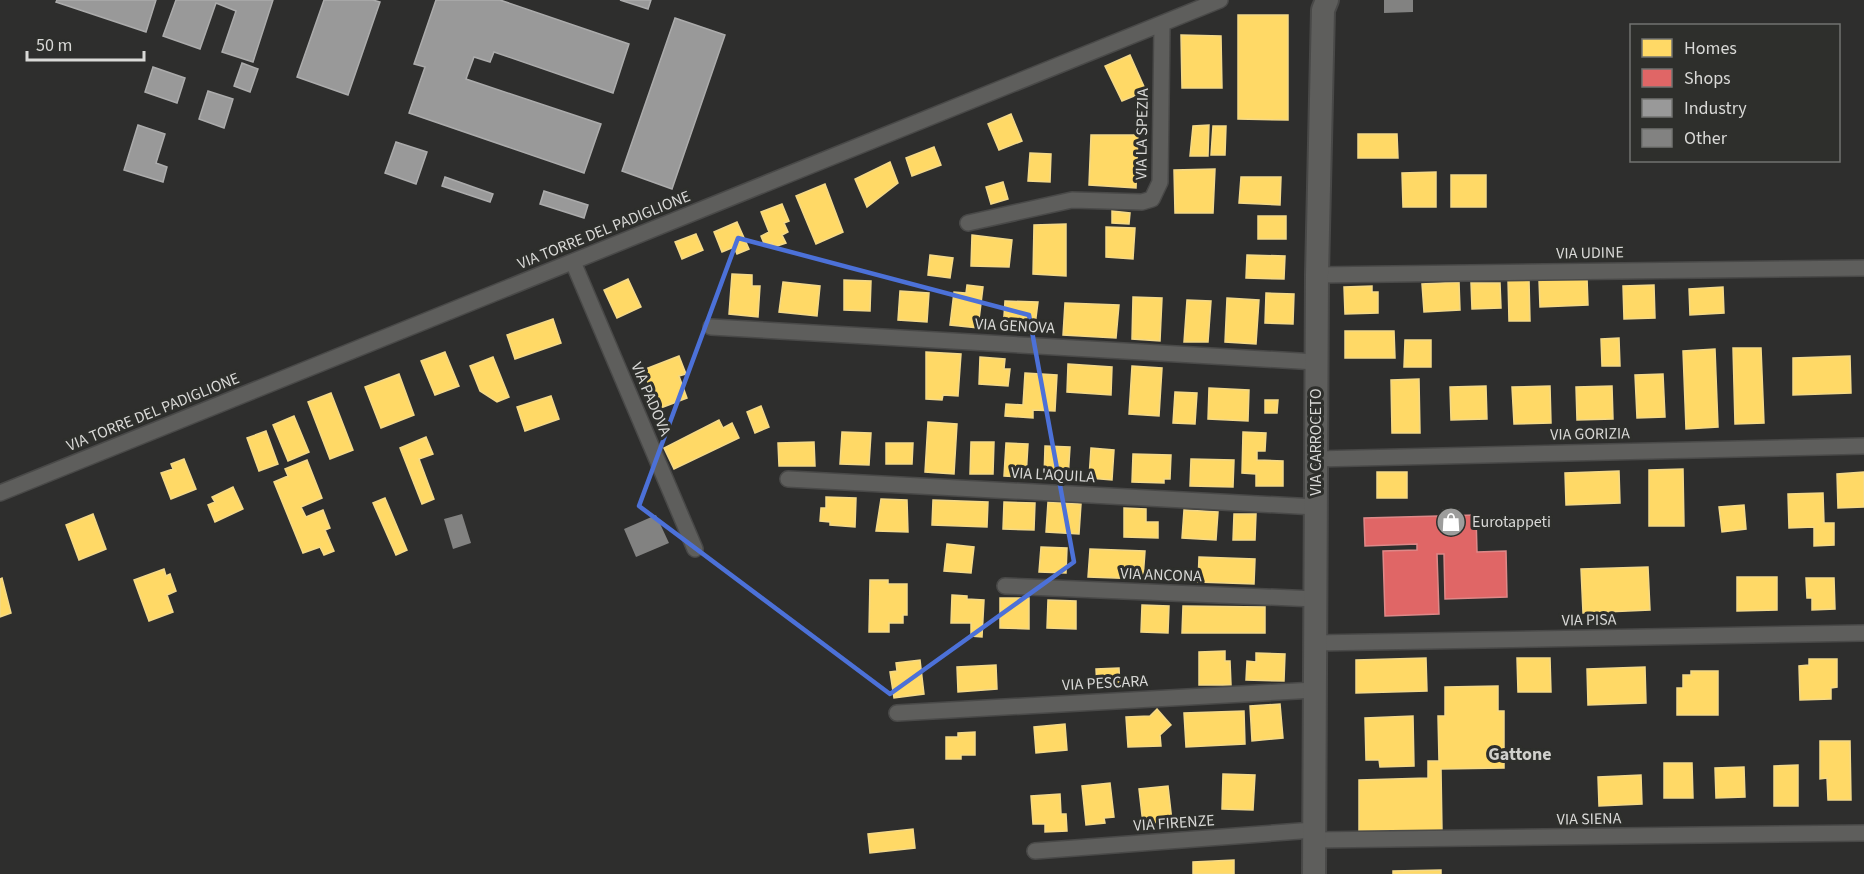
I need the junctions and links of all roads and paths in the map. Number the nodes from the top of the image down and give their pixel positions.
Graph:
1 (1220, 0) edge
2 (1323, 3) edge
3 (1162, 24) junction
4 (968, 223) dead end
5 (573, 262) junction
6 (1864, 268) edge
7 (1317, 274) junction
8 (711, 327) dead end
9 (1316, 362) junction
10 (1864, 446) edge
11 (1316, 459) junction
12 (788, 479) dead end
13 (0, 493) edge
14 (1316, 507) junction
15 (695, 549) dead end
16 (1005, 586) dead end
17 (1315, 599) junction
18 (1864, 633) edge
19 (1315, 643) junction
20 (1315, 690) junction
21 (897, 713) dead end
22 (1864, 834) edge
23 (1315, 835) junction
24 (1035, 851) dead end
25 (1314, 874) edge

1 - 3 street, VIA TORRE DEL PADIGLIONE
2 - 7 street, VIA CARROCETO
3 - 4 street, VIA LA SPEZIA
3 - 5 street, VIA TORRE DEL PADIGLIONE
5 - 13 street, VIA TORRE DEL PADIGLIONE
5 - 15 street, VIA PADOVA
6 - 7 street, VIA UDINE
7 - 9 street, VIA CARROCETO
8 - 9 street, VIA GENOVA
9 - 11 street, VIA CARROCETO
10 - 11 street, VIA GORIZIA
11 - 14 street, VIA CARROCETO
12 - 14 street, VIA L'AQUILA
14 - 17 street, VIA CARROCETO
16 - 17 street, VIA ANCONA
17 - 19 street, VIA CARROCETO
18 - 19 street, VIA PISA
19 - 20 street, VIA CARROCETO
20 - 21 street, VIA PESCARA
20 - 23 street, VIA CARROCETO
22 - 23 street, VIA SIENA
23 - 24 street, VIA FIRENZE
23 - 25 street, VIA CARROCETO

